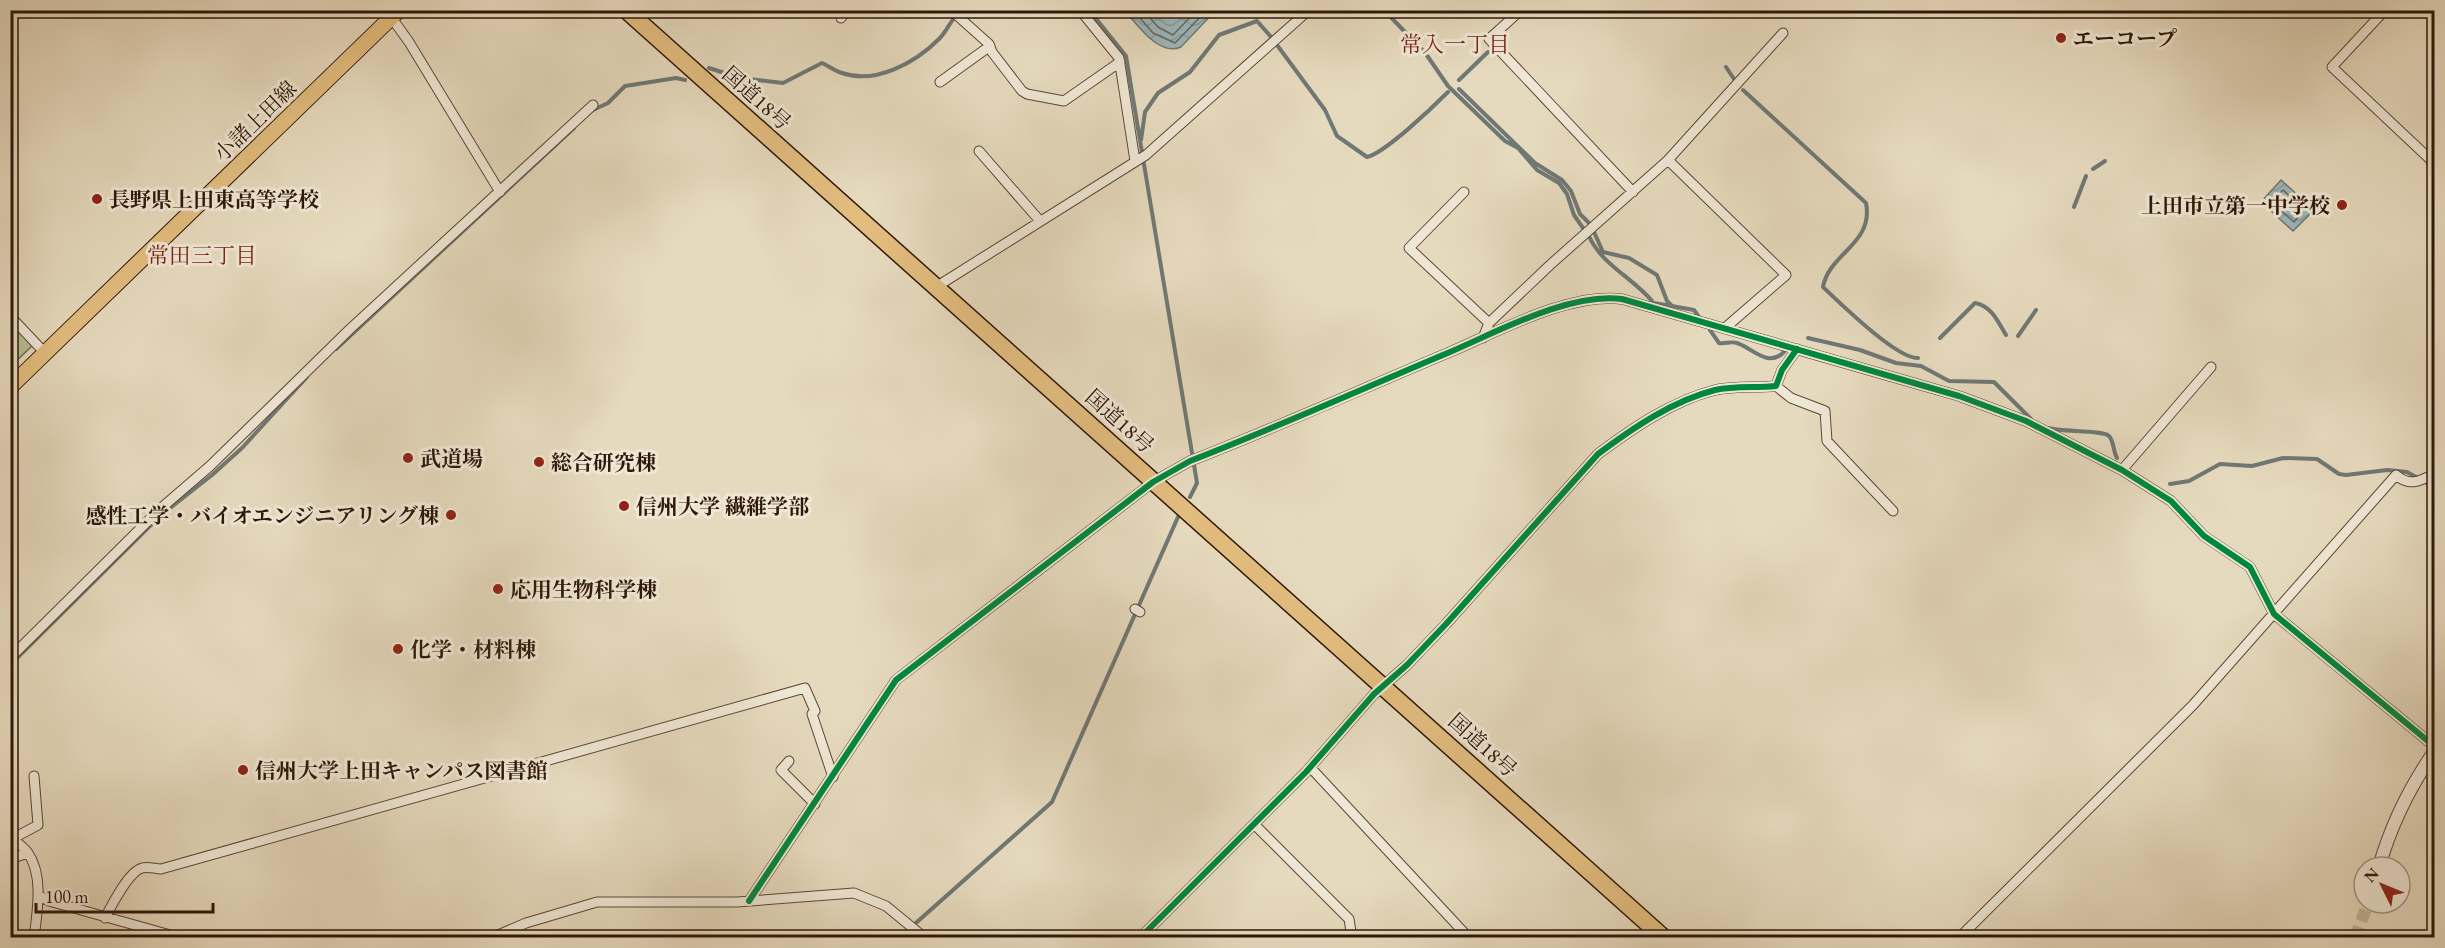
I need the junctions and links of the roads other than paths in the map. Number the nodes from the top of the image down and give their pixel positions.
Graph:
1 (626, 10) edge
2 (1080, 10) edge
3 (1309, 10) edge
4 (2385, 10) edge
5 (1517, 12) edge
6 (392, 13) edge
7 (955, 14) edge
8 (1783, 33) dead end
9 (990, 46) junction
10 (1120, 62) junction
11 (940, 82) dead end
12 (593, 105) dead end
13 (979, 151) dead end
14 (1140, 158) junction
15 (1668, 160) junction
16 (2434, 163) edge
17 (500, 192) junction
18 (1464, 192) dead end
19 (1633, 192) junction
20 (1040, 221) junction
21 (936, 287) junction
22 (10, 316) edge
23 (1489, 323) junction
24 (1725, 328) junction
25 (1483, 338) junction
26 (1797, 350) junction
27 (45, 353) junction
28 (2211, 367) dead end
29 (10, 387) edge
30 (1776, 387) junction
31 (2121, 470) junction
32 (2434, 474) edge
33 (1154, 482) junction
34 (1893, 511) dead end
35 (2274, 614) junction
36 (10, 658) edge
37 (1383, 685) junction
38 (2434, 746) edge
39 (2434, 752) edge
40 (789, 760) dead end
41 (1310, 767) junction
42 (34, 776) dead end
43 (833, 777) junction
44 (815, 804) junction
45 (1254, 824) junction
46 (11, 838) edge
47 (28, 853) junction
48 (2383, 855) edge
49 (10, 859) edge
50 (38, 896) junction
51 (750, 901) junction
52 (105, 918) junction
53 (10, 937) edge
54 (17, 938) edge
55 (34, 938) edge
56 (181, 938) edge
57 (491, 938) edge
58 (925, 938) edge
59 (1140, 938) edge
60 (1352, 938) edge
61 (1469, 938) edge
62 (1664, 938) edge
63 (1959, 938) edge

1 - 21 highway, 国道18号
2 - 10 street
3 - 14 street
4 - 16 street
5 - 19 street
6 - 17 street
6 - 27 main road, 小諸上田線
7 - 9 street
8 - 15 street
9 - 10 street
9 - 11 street
10 - 14 street
12 - 17 street
13 - 20 street
14 - 20 street
15 - 19 street
15 - 24 street
17 - 36 street
18 - 23 street
19 - 23 street
20 - 21 street
21 - 33 highway, 国道18号
22 - 27 street
23 - 25 street
24 - 25 street
24 - 26 street
25 - 33 street
26 - 30 street
26 - 31 street
27 - 29 main road, 小諸上田線
28 - 31 street
30 - 34 street
30 - 37 street
31 - 35 street
32 - 35 street
33 - 37 highway, 国道18号
33 - 43 street
35 - 38 street
35 - 63 street
37 - 41 street
37 - 62 highway, 国道18号
39 - 48 street
40 - 44 street
41 - 45 street
41 - 61 street
42 - 46 street
43 - 44 street
43 - 52 street
44 - 51 street
45 - 59 street
45 - 60 street
46 - 47 street
47 - 49 street
47 - 50 street
50 - 52 street
50 - 55 street
51 - 57 street
51 - 58 street
52 - 56 street
53 - 54 street

